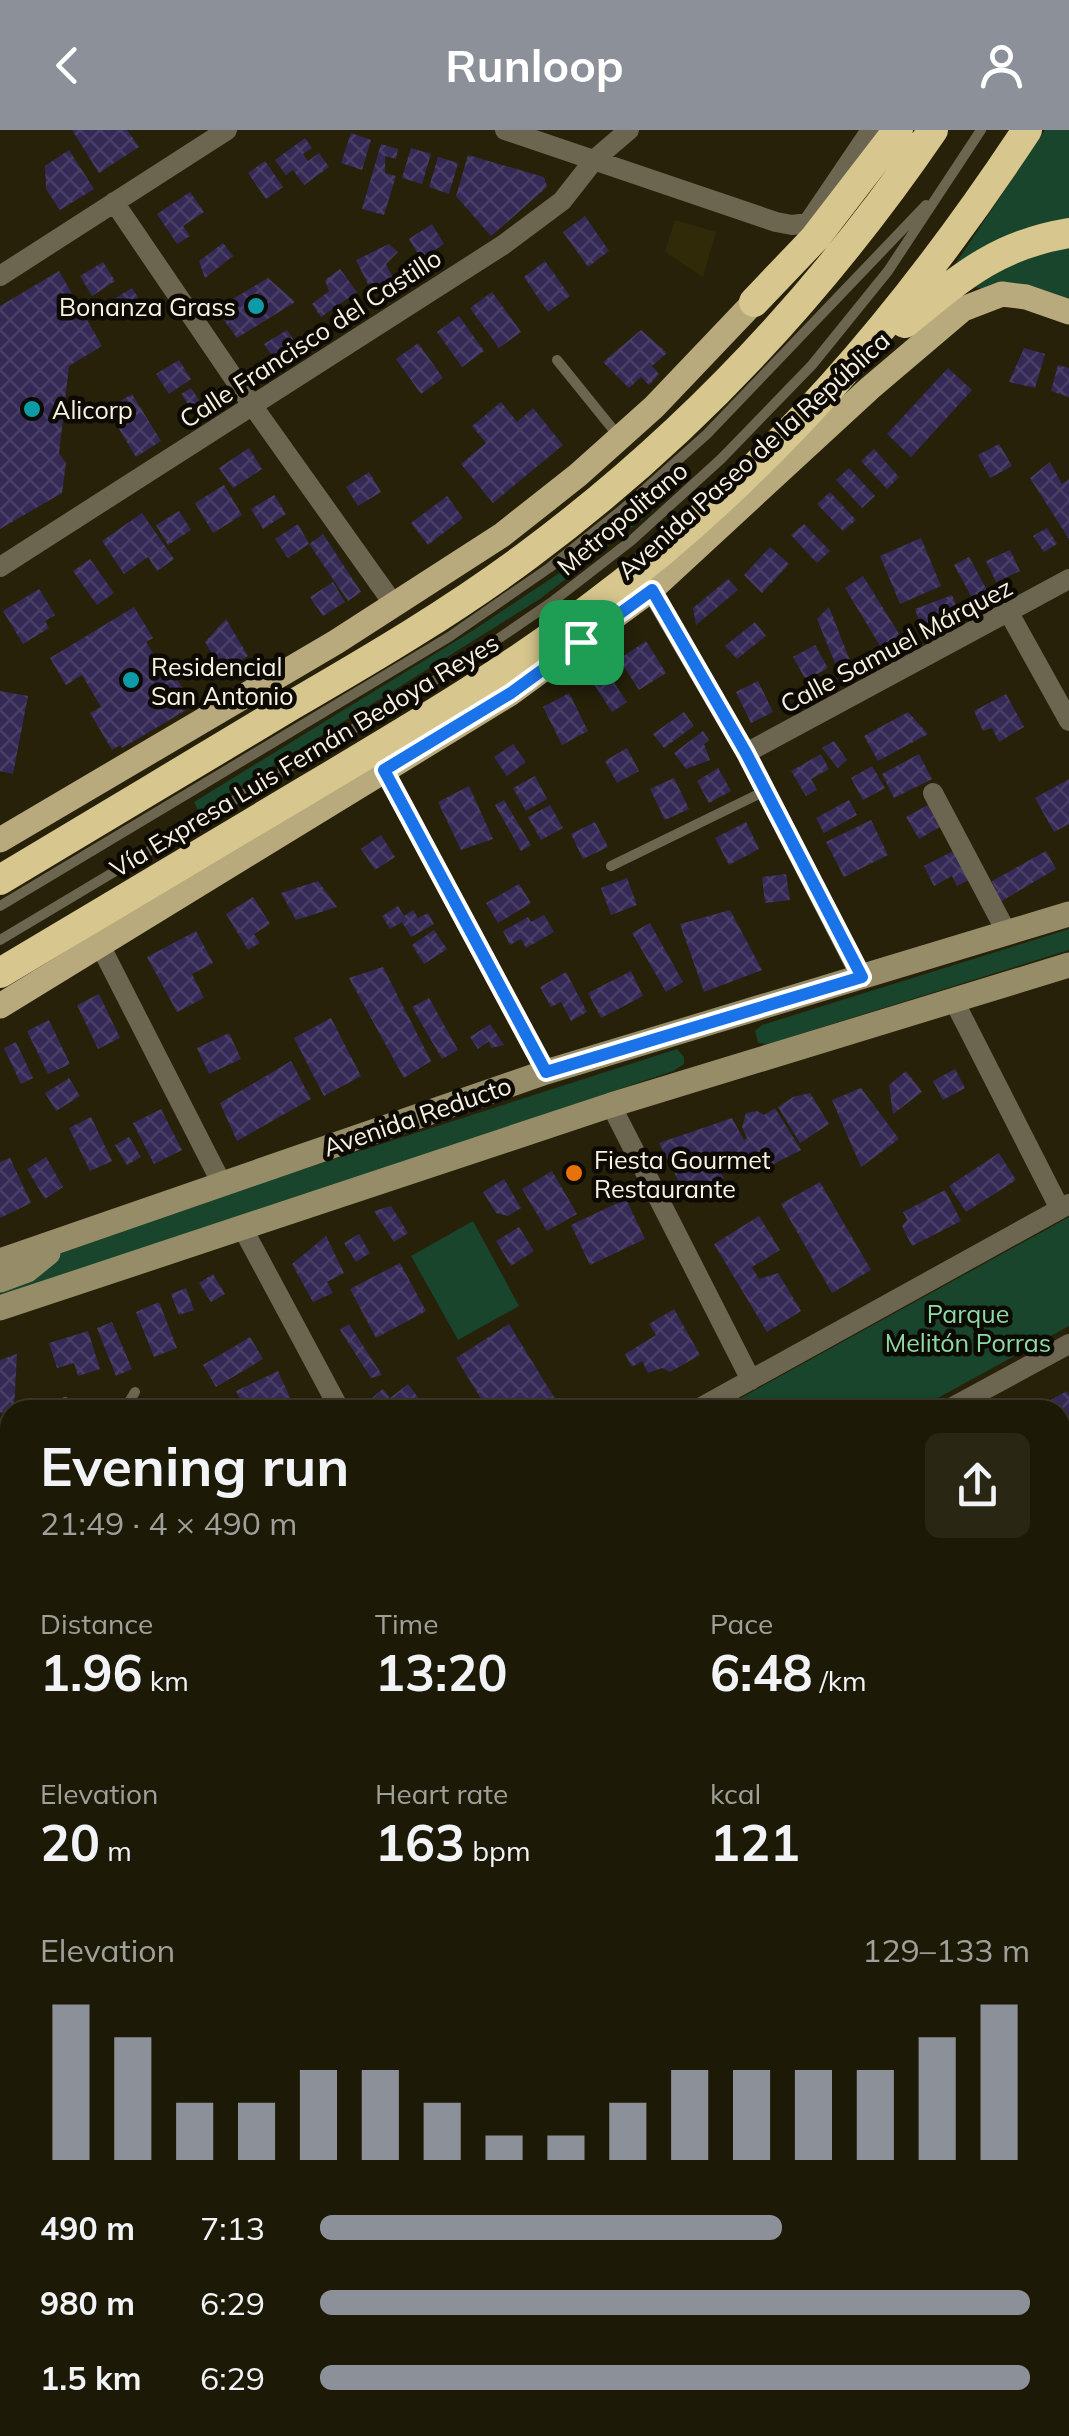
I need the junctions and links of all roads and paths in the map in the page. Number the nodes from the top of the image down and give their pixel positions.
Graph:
1 (227, 130) edge
2 (505, 130) edge
3 (629, 130) edge
4 (871, 130) edge
5 (898, 130) edge
6 (933, 130) edge
7 (981, 130) edge
8 (1026, 130) edge
9 (596, 159) junction
10 (936, 195) junction
11 (114, 202) junction
12 (811, 227) junction
13 (1069, 233) edge
14 (0, 276) edge
15 (754, 302) junction
16 (1069, 312) edge
17 (860, 358) junction
18 (557, 360) dead end
19 (252, 405) junction
20 (620, 438) junction
21 (0, 567) edge
22 (1069, 579) edge
23 (652, 590) junction
24 (395, 606) junction
25 (1010, 612) junction
26 (1069, 721) edge
27 (746, 753) junction
28 (384, 770) junction
29 (765, 791) junction
30 (933, 793) dead end
31 (0, 840) edge
32 (611, 866) dead end
33 (0, 880) edge
34 (0, 906) edge
35 (1069, 914) edge
36 (1007, 933) junction
37 (0, 940) edge
38 (100, 945) junction
39 (1069, 965) edge
40 (0, 973) edge
41 (862, 977) junction
42 (953, 999) junction
43 (0, 1006) edge
44 (718, 1022) junction
45 (730, 1068) junction
46 (546, 1072) junction
47 (611, 1105) junction
48 (221, 1182) junction
49 (1064, 1206) edge
50 (242, 1227) junction
51 (57, 1240) junction
52 (0, 1261) edge
53 (0, 1280) edge
54 (0, 1308) edge
55 (1069, 1344) edge
56 (751, 1380) junction
57 (134, 1392) dead end
58 (130, 1400) edge
59 (335, 1400) edge
60 (714, 1400) edge
61 (965, 1400) edge

1 - 11 street
2 - 9 street
3 - 9 street, Calle Francisco del Castillo
4 - 12 street
5 - 12 highway
6 - 33 highway, Vía Expresa Luis Fernán Bedoya Reyes
7 - 10 lane, Metropolitano
8 - 17 highway, Vía Expresa Luis Fernán Bedoya Reyes
9 - 12 street
9 - 19 street, Calle Francisco del Castillo
10 - 34 lane, Metropolitano
10 - 37 lane, Metropolitano
11 - 14 street
11 - 19 street
12 - 15 street
12 - 15 highway
13 - 17 highway
15 - 20 main road
16 - 23 main road, Avenida Paseo de la República
17 - 40 highway, Vía Expresa Luis Fernán Bedoya Reyes
18 - 20 lane
19 - 21 street, Calle Francisco del Castillo
19 - 24 street
20 - 24 main road
22 - 25 street, Calle Samuel Márquez
23 - 27 street
23 - 28 main road, Avenida Paseo de la República
24 - 31 main road
25 - 26 street
25 - 27 street, Calle Samuel Márquez
27 - 29 street
28 - 38 main road, Avenida Paseo de la República
28 - 46 street
29 - 32 lane
29 - 41 street
30 - 36 street
35 - 36 main road, Avenida Reducto
36 - 41 main road, Avenida Reducto
38 - 43 main road, Avenida Paseo de la República
38 - 48 street
39 - 42 main road, Avenida Reducto
41 - 44 main road, Avenida Reducto
42 - 45 main road, Avenida Reducto
42 - 49 street
44 - 45 main road
44 - 46 main road, Avenida Reducto
45 - 47 main road, Avenida Reducto
46 - 48 main road, Avenida Reducto
47 - 50 main road, Avenida Reducto
47 - 56 street
48 - 51 main road, Avenida Reducto
49 - 56 street
50 - 54 main road, Avenida Reducto
50 - 59 street
51 - 52 main road, Avenida Reducto
51 - 53 main road
55 - 61 street
56 - 60 street
57 - 58 lane

